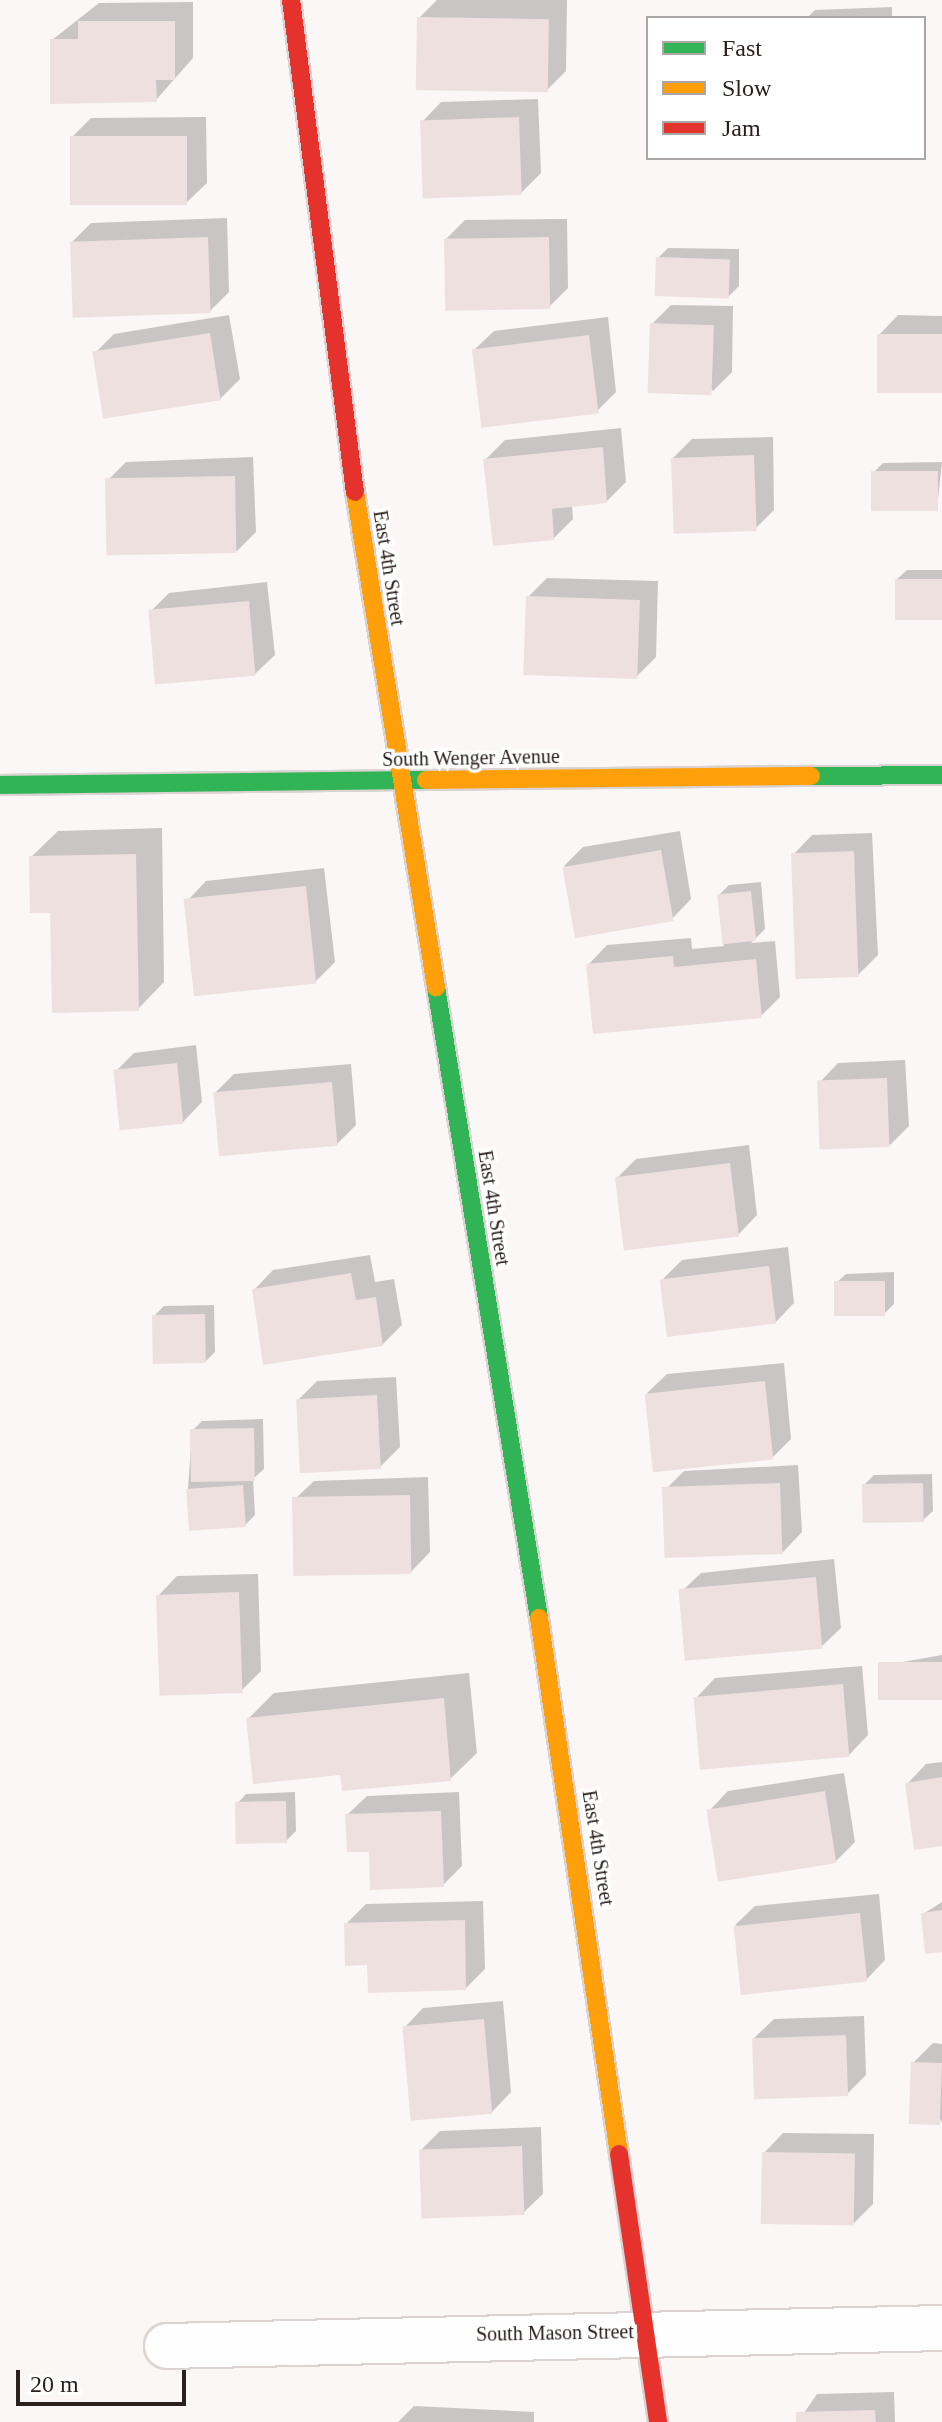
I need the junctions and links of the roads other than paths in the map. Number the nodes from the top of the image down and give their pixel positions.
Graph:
1 (291, 0) edge
2 (942, 775) edge
3 (402, 781) junction
4 (0, 785) edge
5 (942, 2328) edge
6 (645, 2331) junction
7 (167, 2346) dead end
8 (658, 2422) edge

1 - 3 street, East 4th Street
2 - 3 street, South Wenger Avenue
3 - 4 street, South Wenger Avenue
3 - 6 street, East 4th Street
5 - 6 street, South Mason Street
6 - 7 street, South Mason Street
6 - 8 street, East 4th Street

